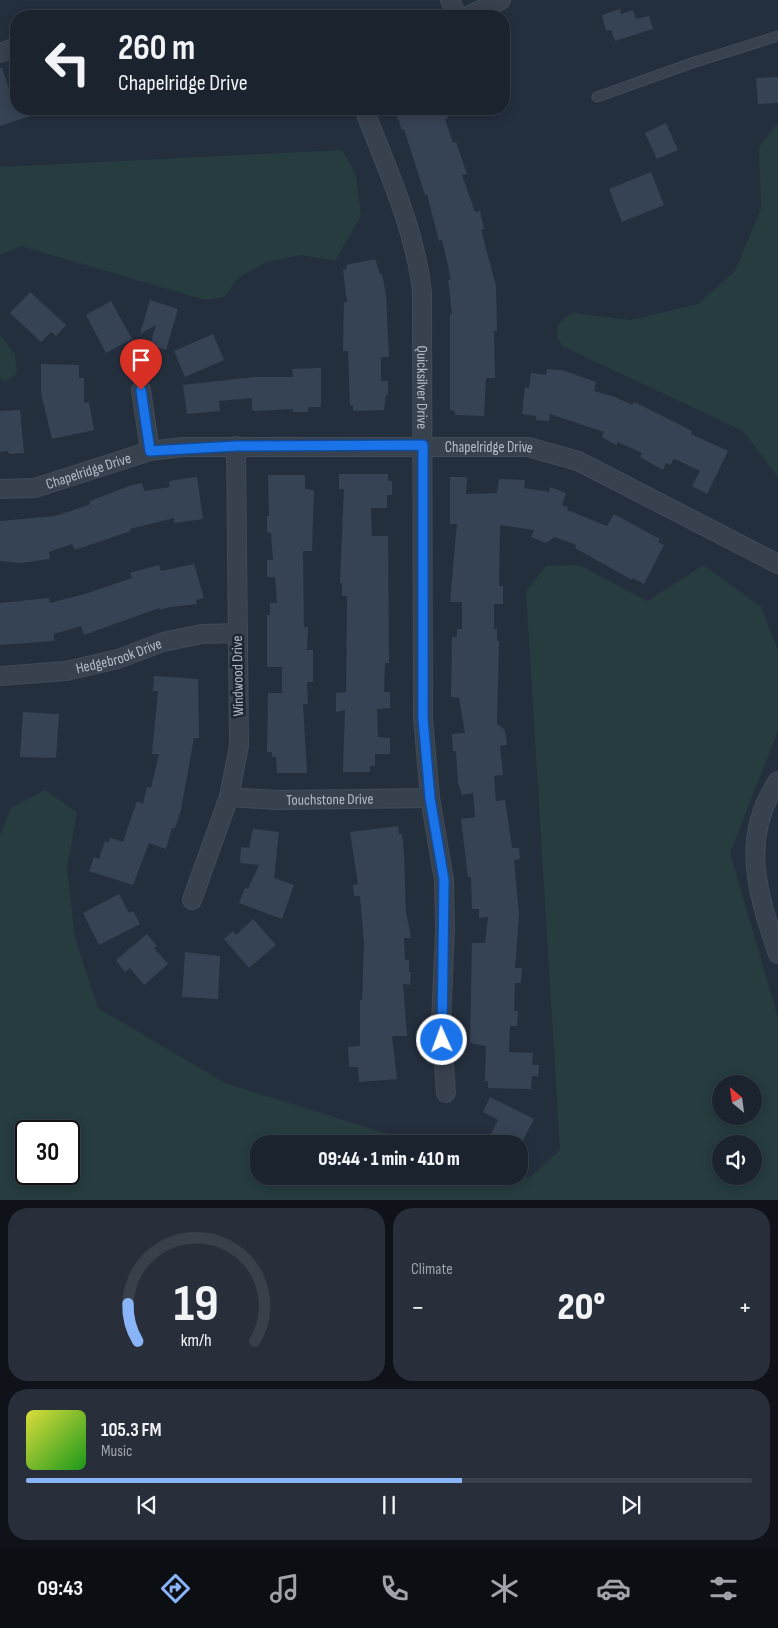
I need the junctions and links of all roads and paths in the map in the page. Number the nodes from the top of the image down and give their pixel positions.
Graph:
1 (501, 0) edge
2 (480, 10) edge
3 (778, 36) edge
4 (596, 97) dead end
5 (366, 115) edge
6 (141, 390) dead end
7 (423, 445) junction
8 (236, 446) junction
9 (150, 451) junction
10 (0, 489) edge
11 (778, 564) edge
12 (238, 633) junction
13 (0, 676) edge
14 (778, 781) edge
15 (229, 797) junction
16 (430, 798) junction
17 (192, 900) dead end
18 (778, 954) edge
19 (446, 1093) dead end

1 - 2 street
3 - 4 lane
5 - 7 street, Quicksilver Drive
6 - 9 street
7 - 8 street, Chapelridge Drive
7 - 11 street, Chapelridge Drive
7 - 16 street, Quicksilver Drive
8 - 9 street, Chapelridge Drive
8 - 12 street, Windwood Drive
9 - 10 street, Chapelridge Drive
12 - 13 street, Hedgebrook Drive
12 - 15 street, Windwood Drive
14 - 18 street
15 - 16 street, Touchstone Drive
15 - 17 street, Windwood Drive
16 - 19 street, Quicksilver Drive

